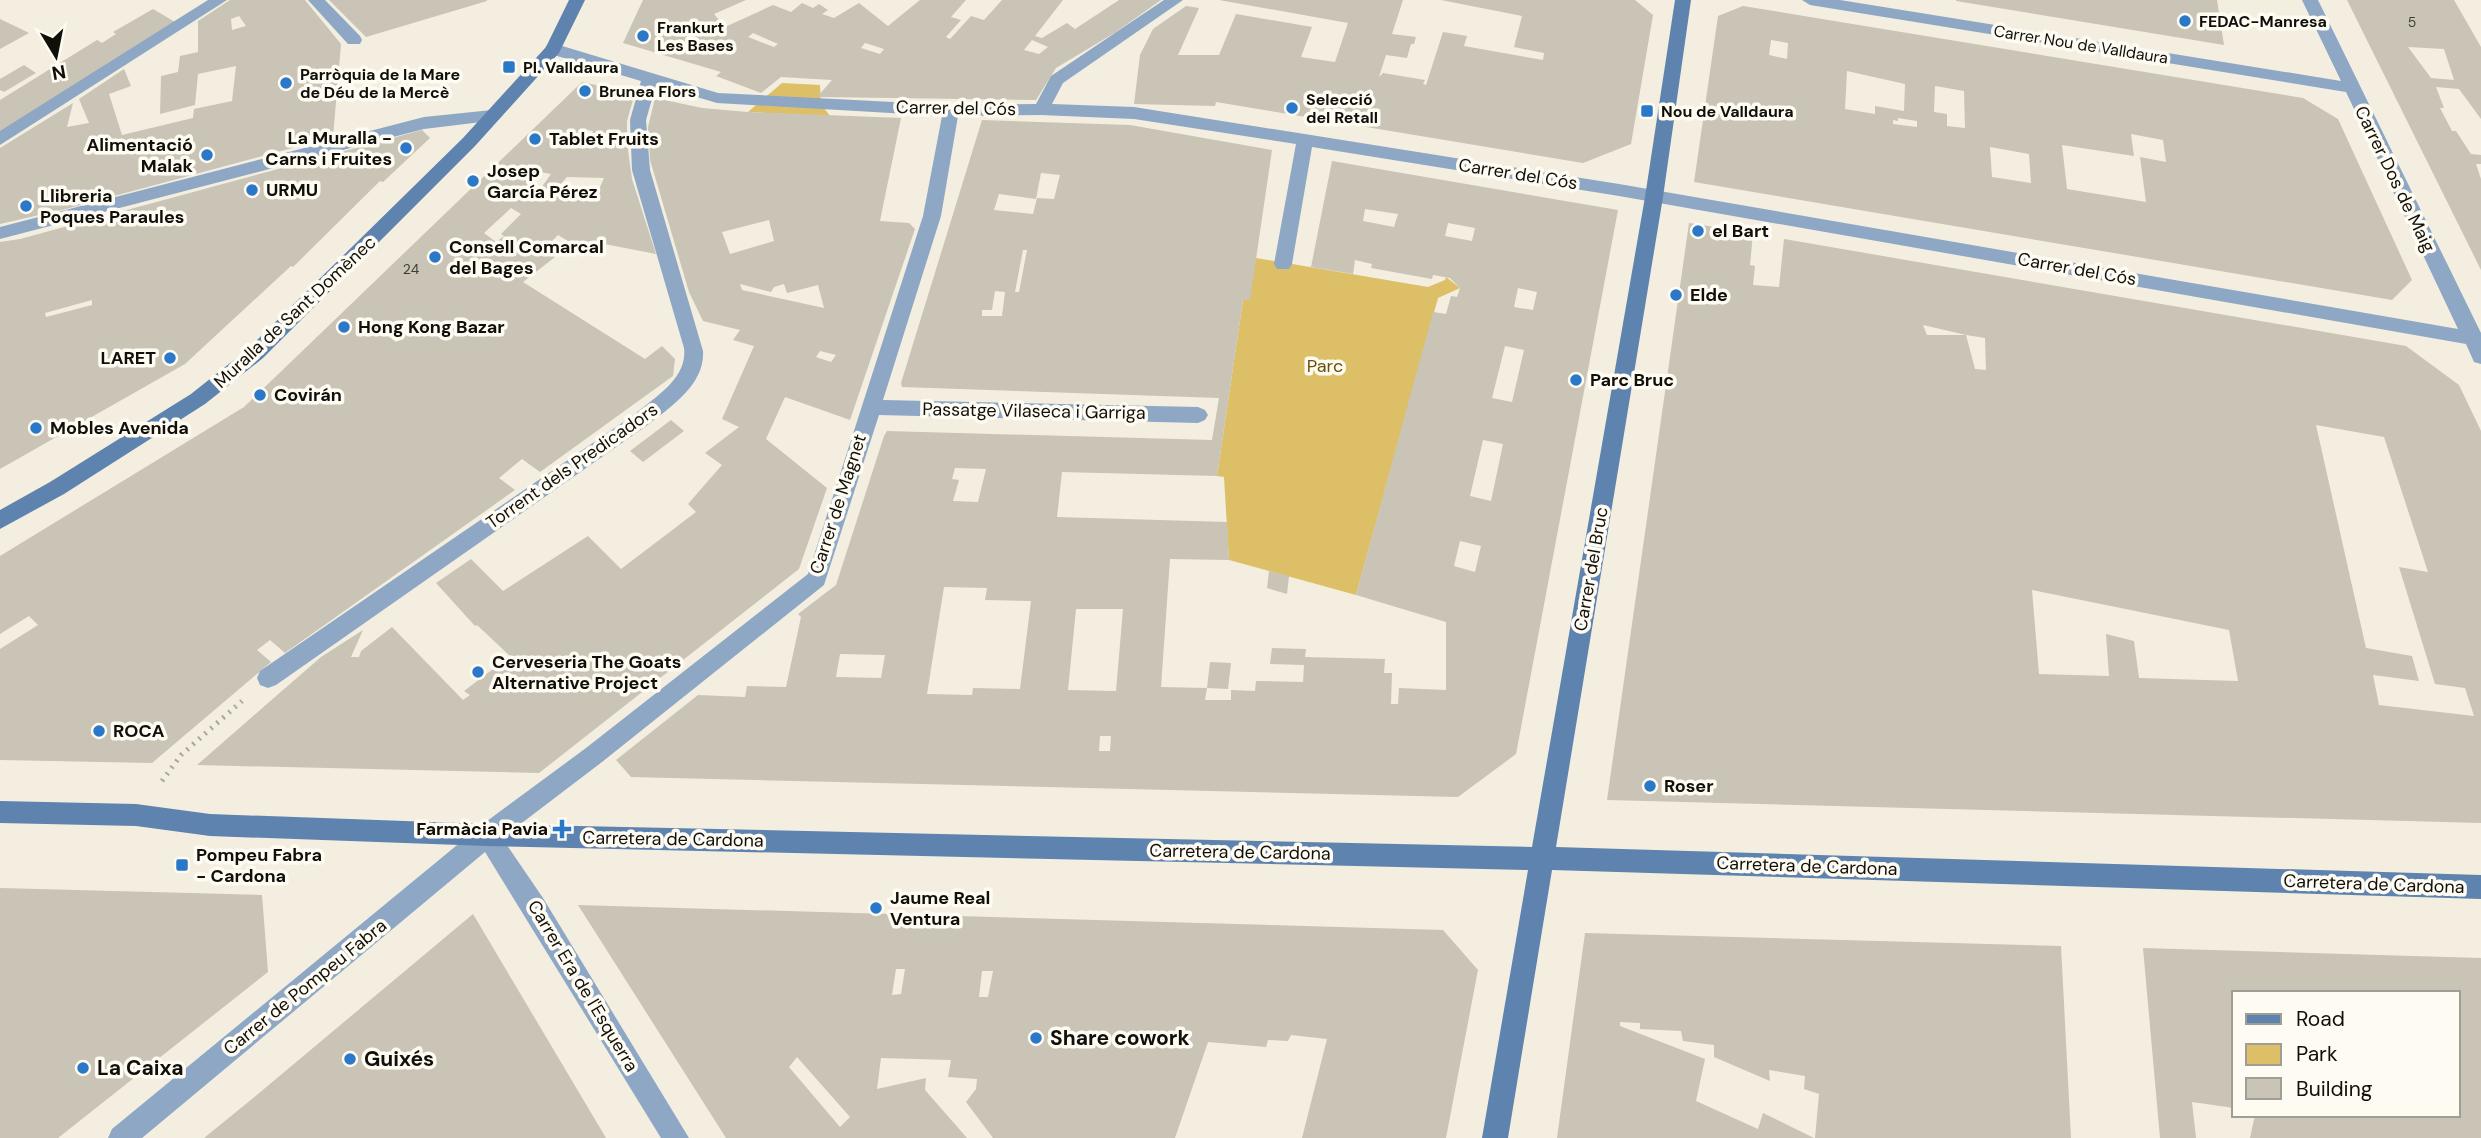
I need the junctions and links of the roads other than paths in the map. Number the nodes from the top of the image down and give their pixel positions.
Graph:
1 (219, 0) edge
2 (316, 0) edge
3 (576, 0) edge
4 (1175, 0) edge
5 (1683, 0) edge
6 (1810, 0) edge
7 (2310, 0) edge
8 (354, 40) dead end
9 (553, 49) junction
10 (650, 78) junction
11 (2351, 88) junction
12 (1041, 109) junction
13 (951, 111) junction
14 (492, 116) junction
15 (0, 139) edge
16 (1305, 140) junction
17 (1654, 197) junction
18 (0, 233) edge
19 (1283, 264) dead end
20 (2476, 339) edge
21 (2481, 357) edge
22 (870, 407) junction
23 (1198, 415) dead end
24 (0, 520) edge
25 (268, 678) road end
26 (0, 812) edge
27 (487, 835) junction
28 (1542, 859) junction
29 (2481, 887) edge
30 (121, 1138) edge
31 (676, 1138) edge
32 (1495, 1138) edge

1 - 15 street
2 - 8 street
3 - 9 street, Muralla de Sant Domènec
4 - 12 street
5 - 17 street, Carrer del Bruc
6 - 11 street, Carrer Nou de Valldaura
7 - 11 street, Carrer Dos de Maig
9 - 10 street, Carrer del Cós
9 - 14 street, Muralla de Sant Domènec
10 - 13 street, Carrer del Cós
10 - 25 street, Torrent dels Predicadors
11 - 20 street, Carrer Dos de Maig
12 - 13 street, Carrer del Cós
12 - 16 street, Carrer del Cós
13 - 22 street, Carrer de Magnet
14 - 18 street
14 - 24 street, Muralla de Sant Domènec
16 - 17 street, Carrer del Cós
16 - 19 street
17 - 20 street, Carrer del Cós
17 - 28 street, Carrer del Bruc
20 - 21 street, Carrer Dos de Maig
22 - 23 street, Passatge Vilaseca i Garriga
22 - 27 street, Carrer de Magnet
26 - 27 street, Carretera de Cardona
27 - 28 street, Carretera de Cardona
27 - 30 street, Carrer de Pompeu Fabra
27 - 31 street, Carrer Era de l'Esquerra
28 - 29 street, Carretera de Cardona
28 - 32 street, Carrer del Bruc

